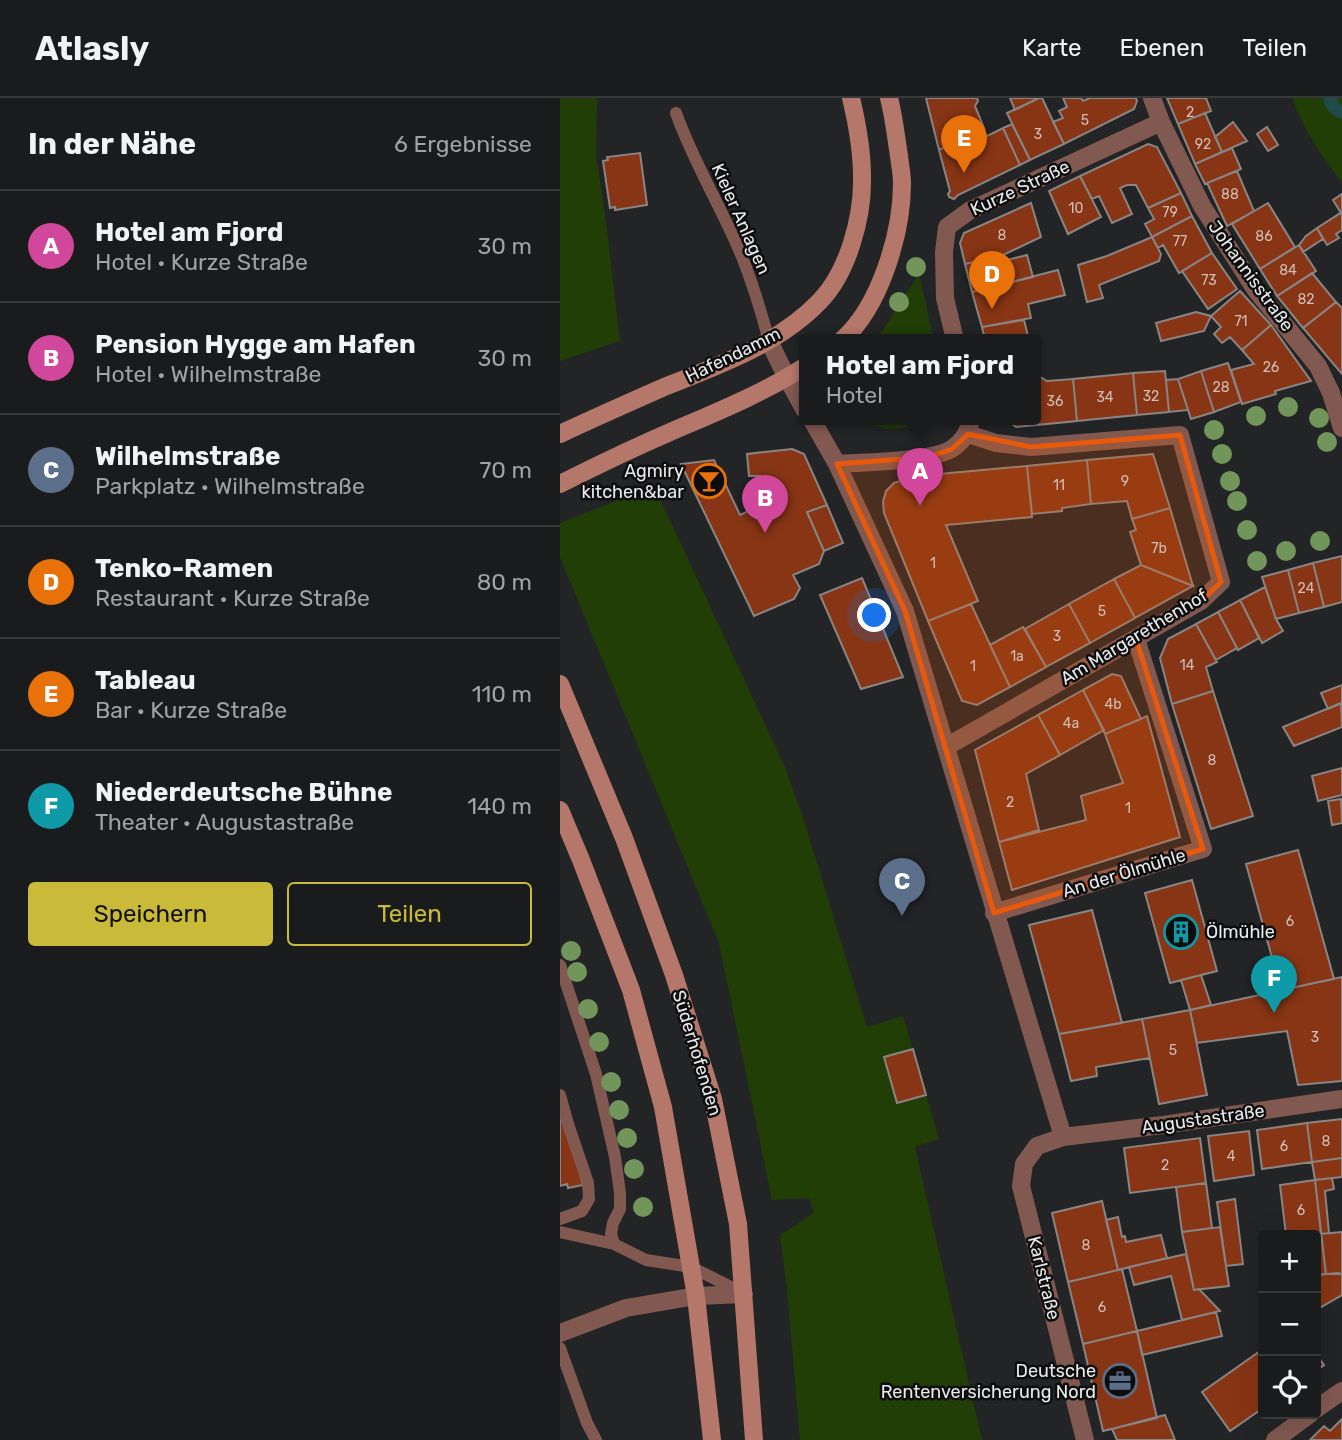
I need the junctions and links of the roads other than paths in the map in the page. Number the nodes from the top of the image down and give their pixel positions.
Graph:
1 (851, 98) edge
2 (889, 98) edge
3 (1152, 98) edge
4 (676, 113) dead end
5 (1161, 122) junction
6 (849, 334) edge
7 (954, 334) edge
8 (769, 341) junction
9 (799, 371) edge
10 (787, 379) junction
11 (799, 400) edge
12 (815, 425) edge
13 (969, 427) edge
14 (1342, 428) edge
15 (560, 434) edge
16 (837, 464) junction
17 (560, 484) edge
18 (1136, 639) junction
19 (560, 684) edge
20 (946, 747) junction
21 (560, 810) edge
22 (995, 913) junction
23 (560, 965) edge
24 (560, 1095) edge
25 (1342, 1099) edge
26 (1063, 1137) junction
27 (560, 1219) edge
28 (560, 1232) edge
29 (614, 1244) junction
30 (691, 1267) junction
31 (744, 1294) junction
32 (696, 1296) junction
33 (560, 1333) edge
34 (560, 1348) edge
35 (1342, 1391) edge
36 (1321, 1406) edge
37 (1303, 1419) edge
38 (596, 1440) edge
39 (712, 1440) edge
40 (754, 1440) edge
41 (1085, 1440) edge
42 (1275, 1440) edge

1 - 8 main road, Hafendamm
2 - 6 main road
3 - 5 street, Johannisstraße
4 - 8 lane, Kieler Anlagen
5 - 7 street, Kurze Straße
5 - 14 street, Johannisstraße
8 - 10 street
8 - 15 main road, Hafendamm
9 - 10 main road
10 - 11 street
10 - 17 main road
12 - 16 street
13 - 16 street
13 - 18 street, Am Margarethenhof
16 - 20 street
18 - 20 street, Am Margarethenhof
18 - 22 street, An der Ölmühle
19 - 31 main road, Süderhofenden
20 - 22 street
21 - 30 main road
22 - 26 street
23 - 29 lane
24 - 27 lane
25 - 26 street, Augustastraße
26 - 41 street, Karlstraße
28 - 29 lane
29 - 30 lane
30 - 31 lane
30 - 32 main road
31 - 32 street
31 - 40 main road, Süderhofenden
32 - 33 street
32 - 39 main road
34 - 38 lane
35 - 36 street
37 - 42 street

